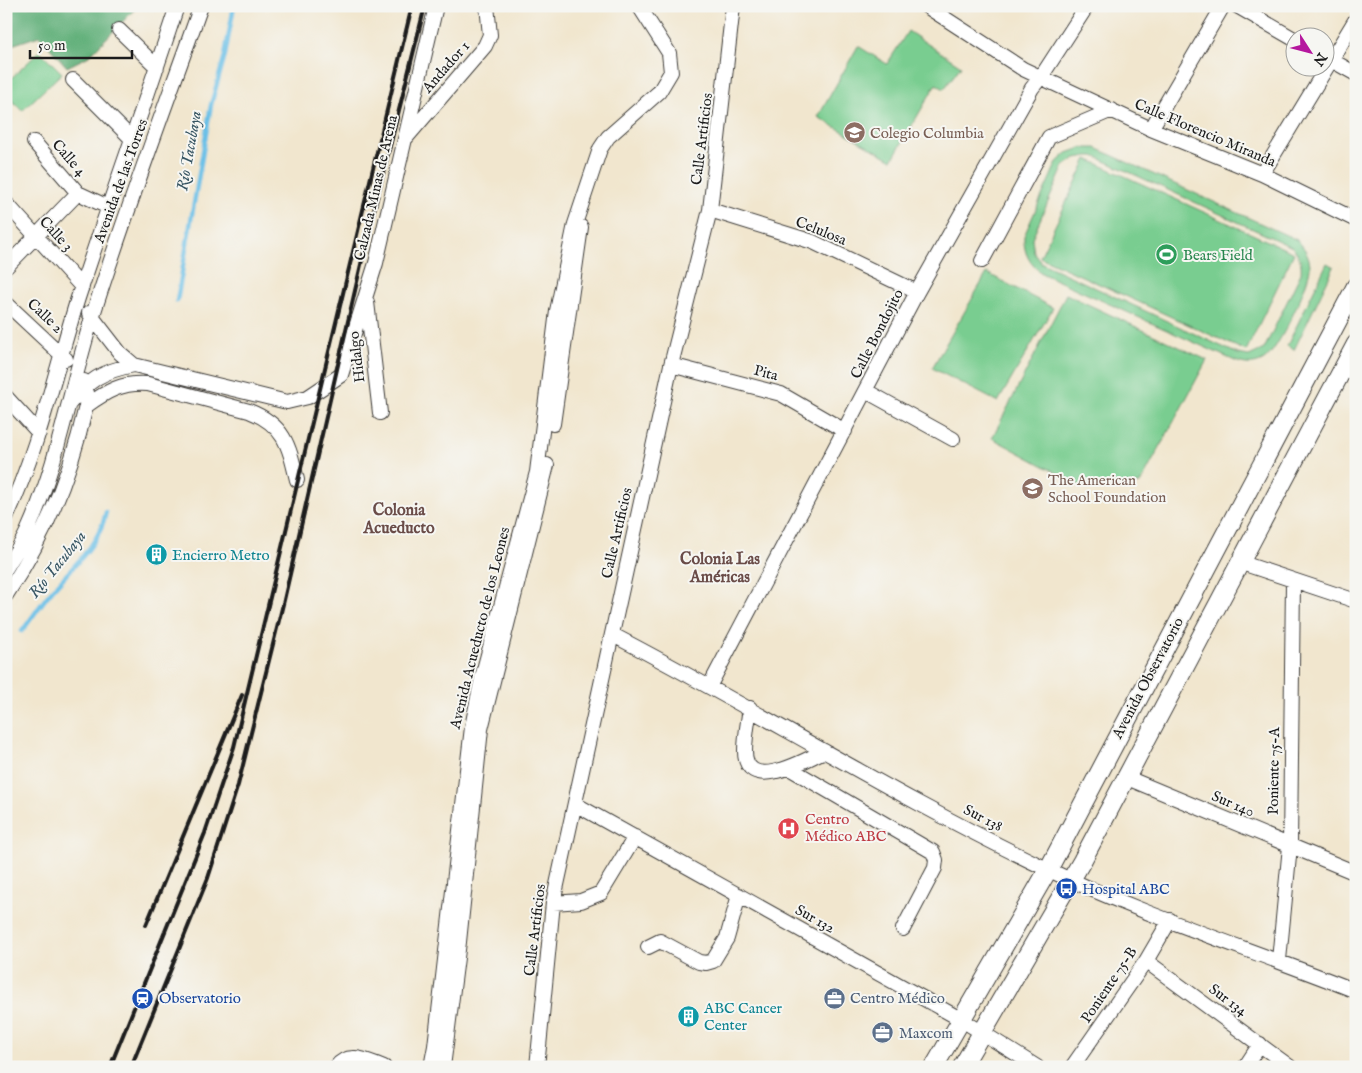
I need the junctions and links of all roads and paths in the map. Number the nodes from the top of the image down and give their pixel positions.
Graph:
1 (177, 6) edge
2 (201, 6) edge
3 (436, 6) edge
4 (487, 6) edge
5 (639, 6) edge
6 (733, 6) edge
7 (926, 6) edge
8 (1087, 6) edge
9 (1223, 6) edge
10 (1237, 6) edge
11 (1356, 19) edge
12 (119, 30) dead end
13 (1284, 33) edge
14 (1334, 49) edge
15 (1334, 61) edge
16 (156, 68) junction
17 (1356, 74) edge
18 (1041, 77) junction
19 (1316, 78) edge
20 (73, 80) dead end
21 (1112, 110) junction
22 (1151, 129) junction
23 (132, 138) junction
24 (404, 140) junction
25 (34, 142) dead end
26 (1262, 174) junction
27 (78, 193) junction
28 (582, 202) junction
29 (6, 203) edge
30 (108, 207) junction
31 (710, 210) junction
32 (1356, 220) edge
33 (36, 238) junction
34 (982, 261) dead end
35 (6, 267) edge
36 (1356, 286) edge
37 (81, 292) junction
38 (917, 292) junction
39 (366, 296) junction
40 (6, 303) edge
41 (92, 318) junction
42 (1356, 344) edge
43 (61, 354) junction
44 (671, 365) junction
45 (134, 366) junction
46 (77, 369) junction
47 (1307, 379) junction
48 (86, 385) junction
49 (866, 391) junction
50 (1330, 391) junction
51 (6, 397) edge
52 (69, 404) junction
53 (86, 406) junction
54 (380, 413) dead end
55 (845, 431) junction
56 (39, 433) junction
57 (953, 439) dead end
58 (297, 480) dead end
59 (6, 518) edge
60 (1239, 562) junction
61 (6, 568) edge
62 (1293, 581) junction
63 (6, 595) edge
64 (1356, 602) edge
65 (613, 635) junction
66 (710, 685) junction
67 (750, 708) junction
68 (824, 751) junction
69 (789, 768) junction
70 (1125, 777) junction
71 (575, 804) junction
72 (635, 837) junction
73 (1290, 846) junction
74 (1048, 870) junction
75 (1356, 872) edge
76 (1071, 880) junction
77 (740, 895) junction
78 (553, 903) junction
79 (1170, 920) junction
80 (903, 929) dead end
81 (648, 947) dead end
82 (1279, 960) junction
83 (1146, 961) junction
84 (1356, 991) edge
85 (962, 1020) junction
86 (982, 1033) junction
87 (1260, 1044) junction
88 (339, 1063) edge
89 (384, 1067) edge
90 (431, 1067) edge
91 (442, 1067) edge
92 (536, 1067) edge
93 (934, 1067) edge
94 (962, 1067) edge
95 (1037, 1067) edge
96 (1072, 1067) edge
97 (1245, 1067) edge
98 (1290, 1067) edge

1 - 16 street, Avenida de las Torres
2 - 41 street, Avenida de las Torres
3 - 24 street, Calzada Minas de Arena
4 - 24 street, Andador 1
5 - 28 street, Avenida Acueducto de los Leones
6 - 31 street, Calle Artificios
7 - 18 street, Calle Florencio Miranda
8 - 18 street, Calle Bondojito
9 - 22 street
10 - 13 street
11 - 14 street
12 - 16 street
15 - 17 street
16 - 23 street, Avenida de las Torres
18 - 21 street, Calle Florencio Miranda
18 - 38 street, Calle Bondojito
19 - 26 street
20 - 23 street
21 - 22 street, Calle Florencio Miranda
21 - 34 street
22 - 26 street, Calle Florencio Miranda
23 - 30 street, Avenida de las Torres
24 - 39 street, Calzada Minas de Arena
25 - 27 street, Calle 4
26 - 32 street, Calle Florencio Miranda
27 - 30 street, Calle 4
27 - 33 street
28 - 90 street, Avenida Acueducto de los Leones
28 - 91 street, Avenida Acueducto de los Leones
29 - 33 street, Calle 3
30 - 37 street, Avenida de las Torres
31 - 38 street, Celulosa
31 - 44 street, Calle Artificios
33 - 35 street
33 - 37 street, Calle 3
36 - 47 main road, Avenida Observatorio
37 - 41 street, Calle 3
37 - 43 street, Avenida de las Torres
38 - 49 street, Calle Bondojito
39 - 45 street, Calzada Minas de Arena
39 - 54 street, Hidalgo
40 - 43 street, Calle 2
41 - 45 street, Calle 3
41 - 46 street, Avenida de las Torres
42 - 50 main road, Avenida Observatorio
43 - 46 street
43 - 56 street, Avenida de las Torres
44 - 55 street, Pita
44 - 65 street, Calle Artificios
45 - 48 street
46 - 48 street
46 - 52 street, Avenida de las Torres
47 - 50 main road
47 - 74 main road, Avenida Observatorio
48 - 52 street
48 - 53 street
49 - 55 street, Calle Bondojito
49 - 57 street
50 - 60 main road, Avenida Observatorio
51 - 56 street
52 - 61 street, Avenida de las Torres
53 - 58 street
53 - 63 street
55 - 66 street, Calle Bondojito
56 - 59 street, Avenida de las Torres
60 - 62 street
60 - 70 main road, Avenida Observatorio
62 - 64 street
62 - 73 street, Poniente 75-A
65 - 66 street, Sur 138
65 - 71 street, Calle Artificios
66 - 67 street, Sur 138
67 - 68 street, Sur 138
67 - 69 street
68 - 69 street
68 - 74 street, Sur 138
69 - 80 street
70 - 73 street, Sur 140
70 - 76 main road, Avenida Observatorio
71 - 72 street, Sur 132
71 - 78 street, Calle Artificios
72 - 77 street, Sur 132
72 - 78 street
73 - 75 street, Sur 140
73 - 82 street, Poniente 75-A
74 - 76 street, Sur 138
74 - 85 main road, Avenida Observatorio
76 - 79 street, Sur 138
76 - 86 main road, Avenida Observatorio
77 - 81 street
77 - 85 street, Sur 132
78 - 92 street, Calle Artificios
79 - 82 street, Sur 138
79 - 83 street, Poniente 75-B
82 - 84 street, Sur 138
83 - 87 street, Sur 134
83 - 96 street, Poniente 75-B
85 - 86 street, Sur 132
85 - 93 main road, Avenida Observatorio
86 - 94 main road, Avenida Observatorio
86 - 95 street, Sur 132
87 - 97 street
87 - 98 street, Sur 134
88 - 89 street

